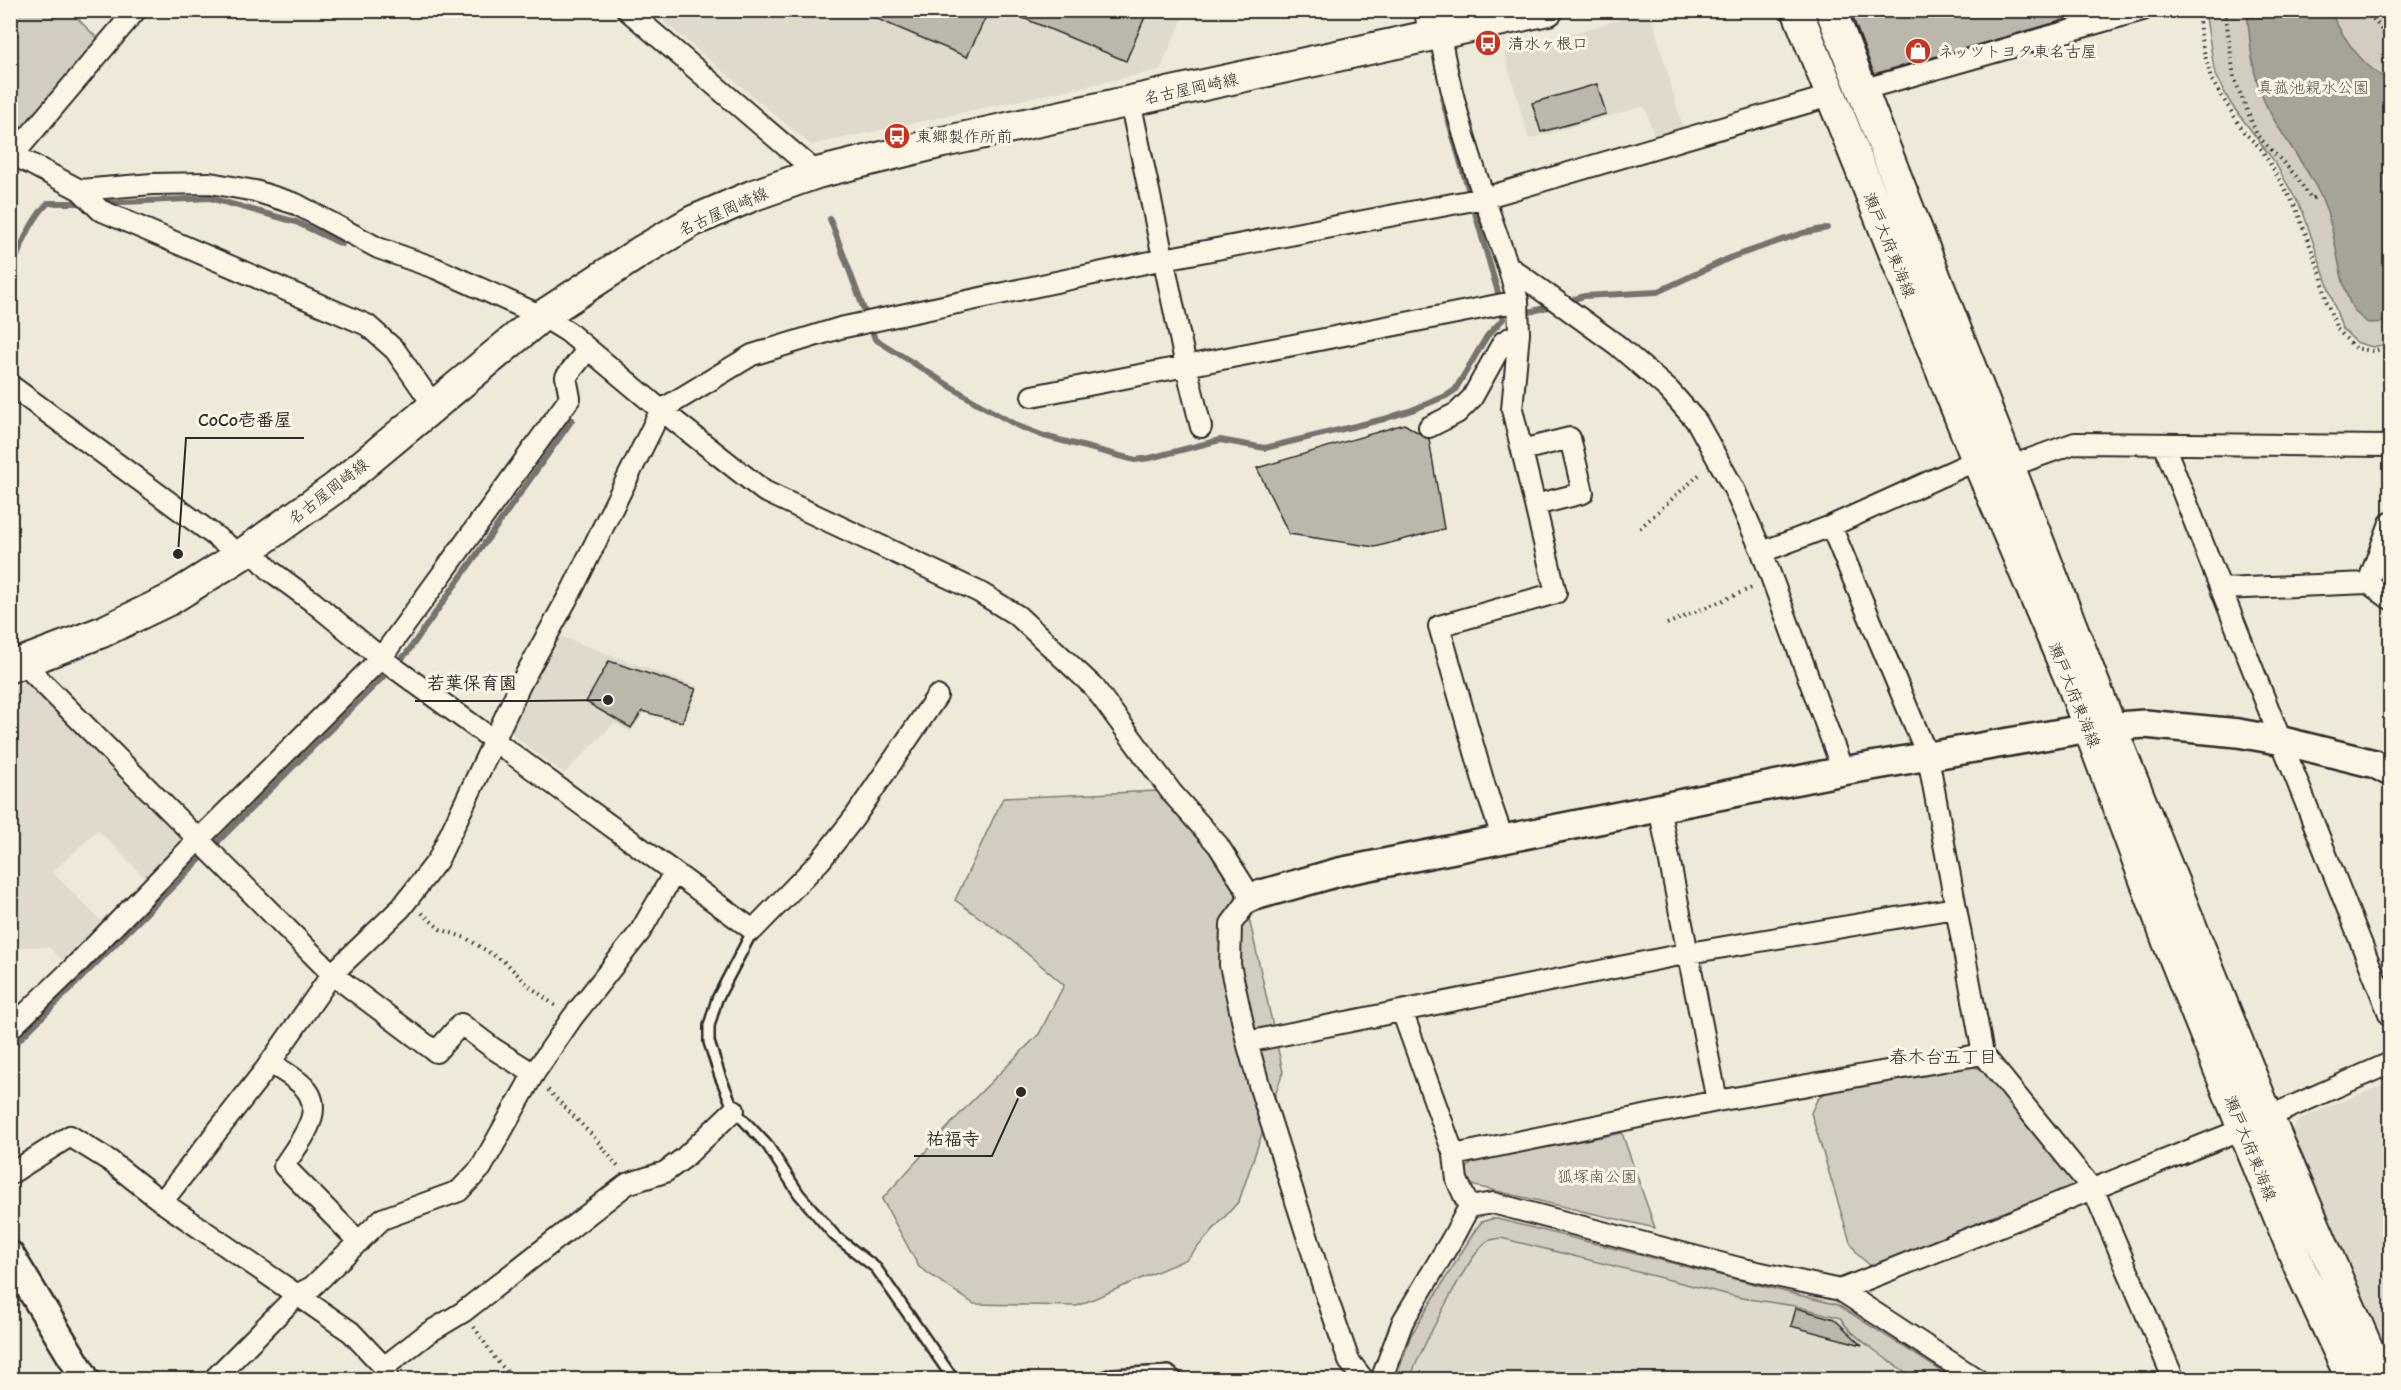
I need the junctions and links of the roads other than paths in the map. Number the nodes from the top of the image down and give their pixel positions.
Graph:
1 (136, 10) edge
2 (627, 10) edge
3 (1548, 10) edge
4 (1797, 10) edge
5 (1831, 10) edge
6 (2143, 10) edge
7 (1431, 27) edge
8 (1861, 90) junction
9 (1830, 96) junction
10 (1130, 101) junction
11 (12, 153) edge
12 (817, 173) junction
13 (80, 190) junction
14 (1484, 198) junction
15 (1164, 259) junction
16 (1508, 266) junction
17 (1518, 301) junction
18 (542, 316) junction
19 (1519, 333) junction
20 (588, 349) junction
21 (1186, 366) junction
22 (10, 385) edge
23 (1032, 396) dead end
24 (434, 406) junction
25 (661, 410) junction
26 (1201, 427) dead end
27 (1429, 427) dead end
28 (2164, 444) junction
29 (2391, 446) edge
30 (1522, 450) junction
31 (1977, 460) junction
32 (2010, 466) junction
33 (1535, 506) junction
34 (2391, 523) edge
35 (1831, 526) junction
36 (245, 552) junction
37 (1762, 552) junction
38 (2368, 583) junction
39 (2221, 589) junction
40 (2391, 599) edge
41 (381, 657) junction
42 (17, 665) edge
43 (937, 696) dead end
44 (2100, 727) junction
45 (494, 741) junction
46 (2283, 741) junction
47 (1928, 757) junction
48 (1843, 771) junction
49 (2391, 772) edge
50 (1659, 807) junction
51 (199, 839) junction
52 (1503, 839) junction
53 (674, 873) junction
54 (1251, 897) junction
55 (1955, 908) junction
56 (753, 930) junction
57 (1689, 953) junction
58 (332, 974) junction
59 (1402, 1011) junction
60 (2391, 1016) edge
61 (10, 1029) edge
62 (1247, 1042) junction
63 (1983, 1054) junction
64 (270, 1062) junction
65 (2391, 1064) edge
66 (533, 1076) junction
67 (1717, 1101) junction
68 (734, 1110) junction
69 (2256, 1123) junction
70 (1454, 1155) junction
71 (10, 1174) edge
72 (2094, 1191) junction
73 (162, 1202) junction
74 (1469, 1207) junction
75 (359, 1242) junction
76 (10, 1256) edge
77 (1840, 1290) junction
78 (298, 1294) junction
79 (386, 1373) edge
80 (86, 1380) edge
81 (213, 1380) edge
82 (954, 1380) edge
83 (1094, 1380) edge
84 (1180, 1380) edge
85 (1364, 1380) edge
86 (1382, 1380) edge
87 (1978, 1380) edge
88 (2174, 1380) edge
89 (2352, 1380) edge
90 (2383, 1380) edge

1 - 11 street
2 - 12 street
3 - 7 main road, 名古屋岡崎線
4 - 9 main road, 瀬戸大府東海線
5 - 8 main road, 瀬戸大府東海線
6 - 8 street
7 - 10 main road, 名古屋岡崎線
7 - 14 street
8 - 32 main road, 瀬戸大府東海線
9 - 14 street
9 - 31 main road, 瀬戸大府東海線
10 - 12 main road, 名古屋岡崎線
10 - 15 street
11 - 13 street
12 - 18 main road, 名古屋岡崎線
13 - 18 street
13 - 24 street
14 - 15 street
14 - 16 street
15 - 21 street
15 - 25 street
16 - 17 street
16 - 37 street
17 - 19 street
17 - 21 street
18 - 20 street
18 - 24 main road, 名古屋岡崎線
19 - 27 street
19 - 30 street
20 - 25 street
20 - 41 street
21 - 23 street
21 - 26 street
22 - 36 street
24 - 36 main road, 名古屋岡崎線
25 - 45 street
25 - 54 street
28 - 29 street
28 - 32 street
28 - 39 street
30 - 33 street
30 - 33 street
31 - 35 street
31 - 44 main road, 瀬戸大府東海線
32 - 44 main road, 瀬戸大府東海線
33 - 52 street
34 - 38 street
35 - 37 street
35 - 47 street
36 - 41 street
36 - 42 main road, 名古屋岡崎線
37 - 48 street
38 - 39 street
38 - 40 street
39 - 46 street
41 - 45 street
41 - 51 street
42 - 51 street
43 - 56 street
44 - 46 street
44 - 47 street
44 - 69 main road, 瀬戸大府東海線
45 - 53 street
45 - 58 street
46 - 49 street
46 - 60 street
47 - 48 street
47 - 55 street
48 - 50 street
50 - 52 street
50 - 57 street
51 - 58 street
51 - 61 street
52 - 54 street
53 - 56 street
53 - 66 street
54 - 62 street
55 - 57 street
55 - 63 street
56 - 68 lane
57 - 59 street
57 - 67 street
58 - 64 street
58 - 66 street
59 - 62 street
59 - 70 street
62 - 85 street
63 - 67 street
63 - 72 street
64 - 73 street
64 - 75 street
65 - 69 street
66 - 75 street
67 - 70 street
68 - 79 street
68 - 82 lane
69 - 72 street
69 - 89 main road, 瀬戸大府東海線
69 - 90 main road, 瀬戸大府東海線
70 - 74 street
71 - 73 street
72 - 77 street
72 - 88 street
73 - 78 street
74 - 77 street
74 - 86 street
75 - 78 street
76 - 80 street
77 - 87 street
78 - 79 street
78 - 81 street
83 - 84 lane

